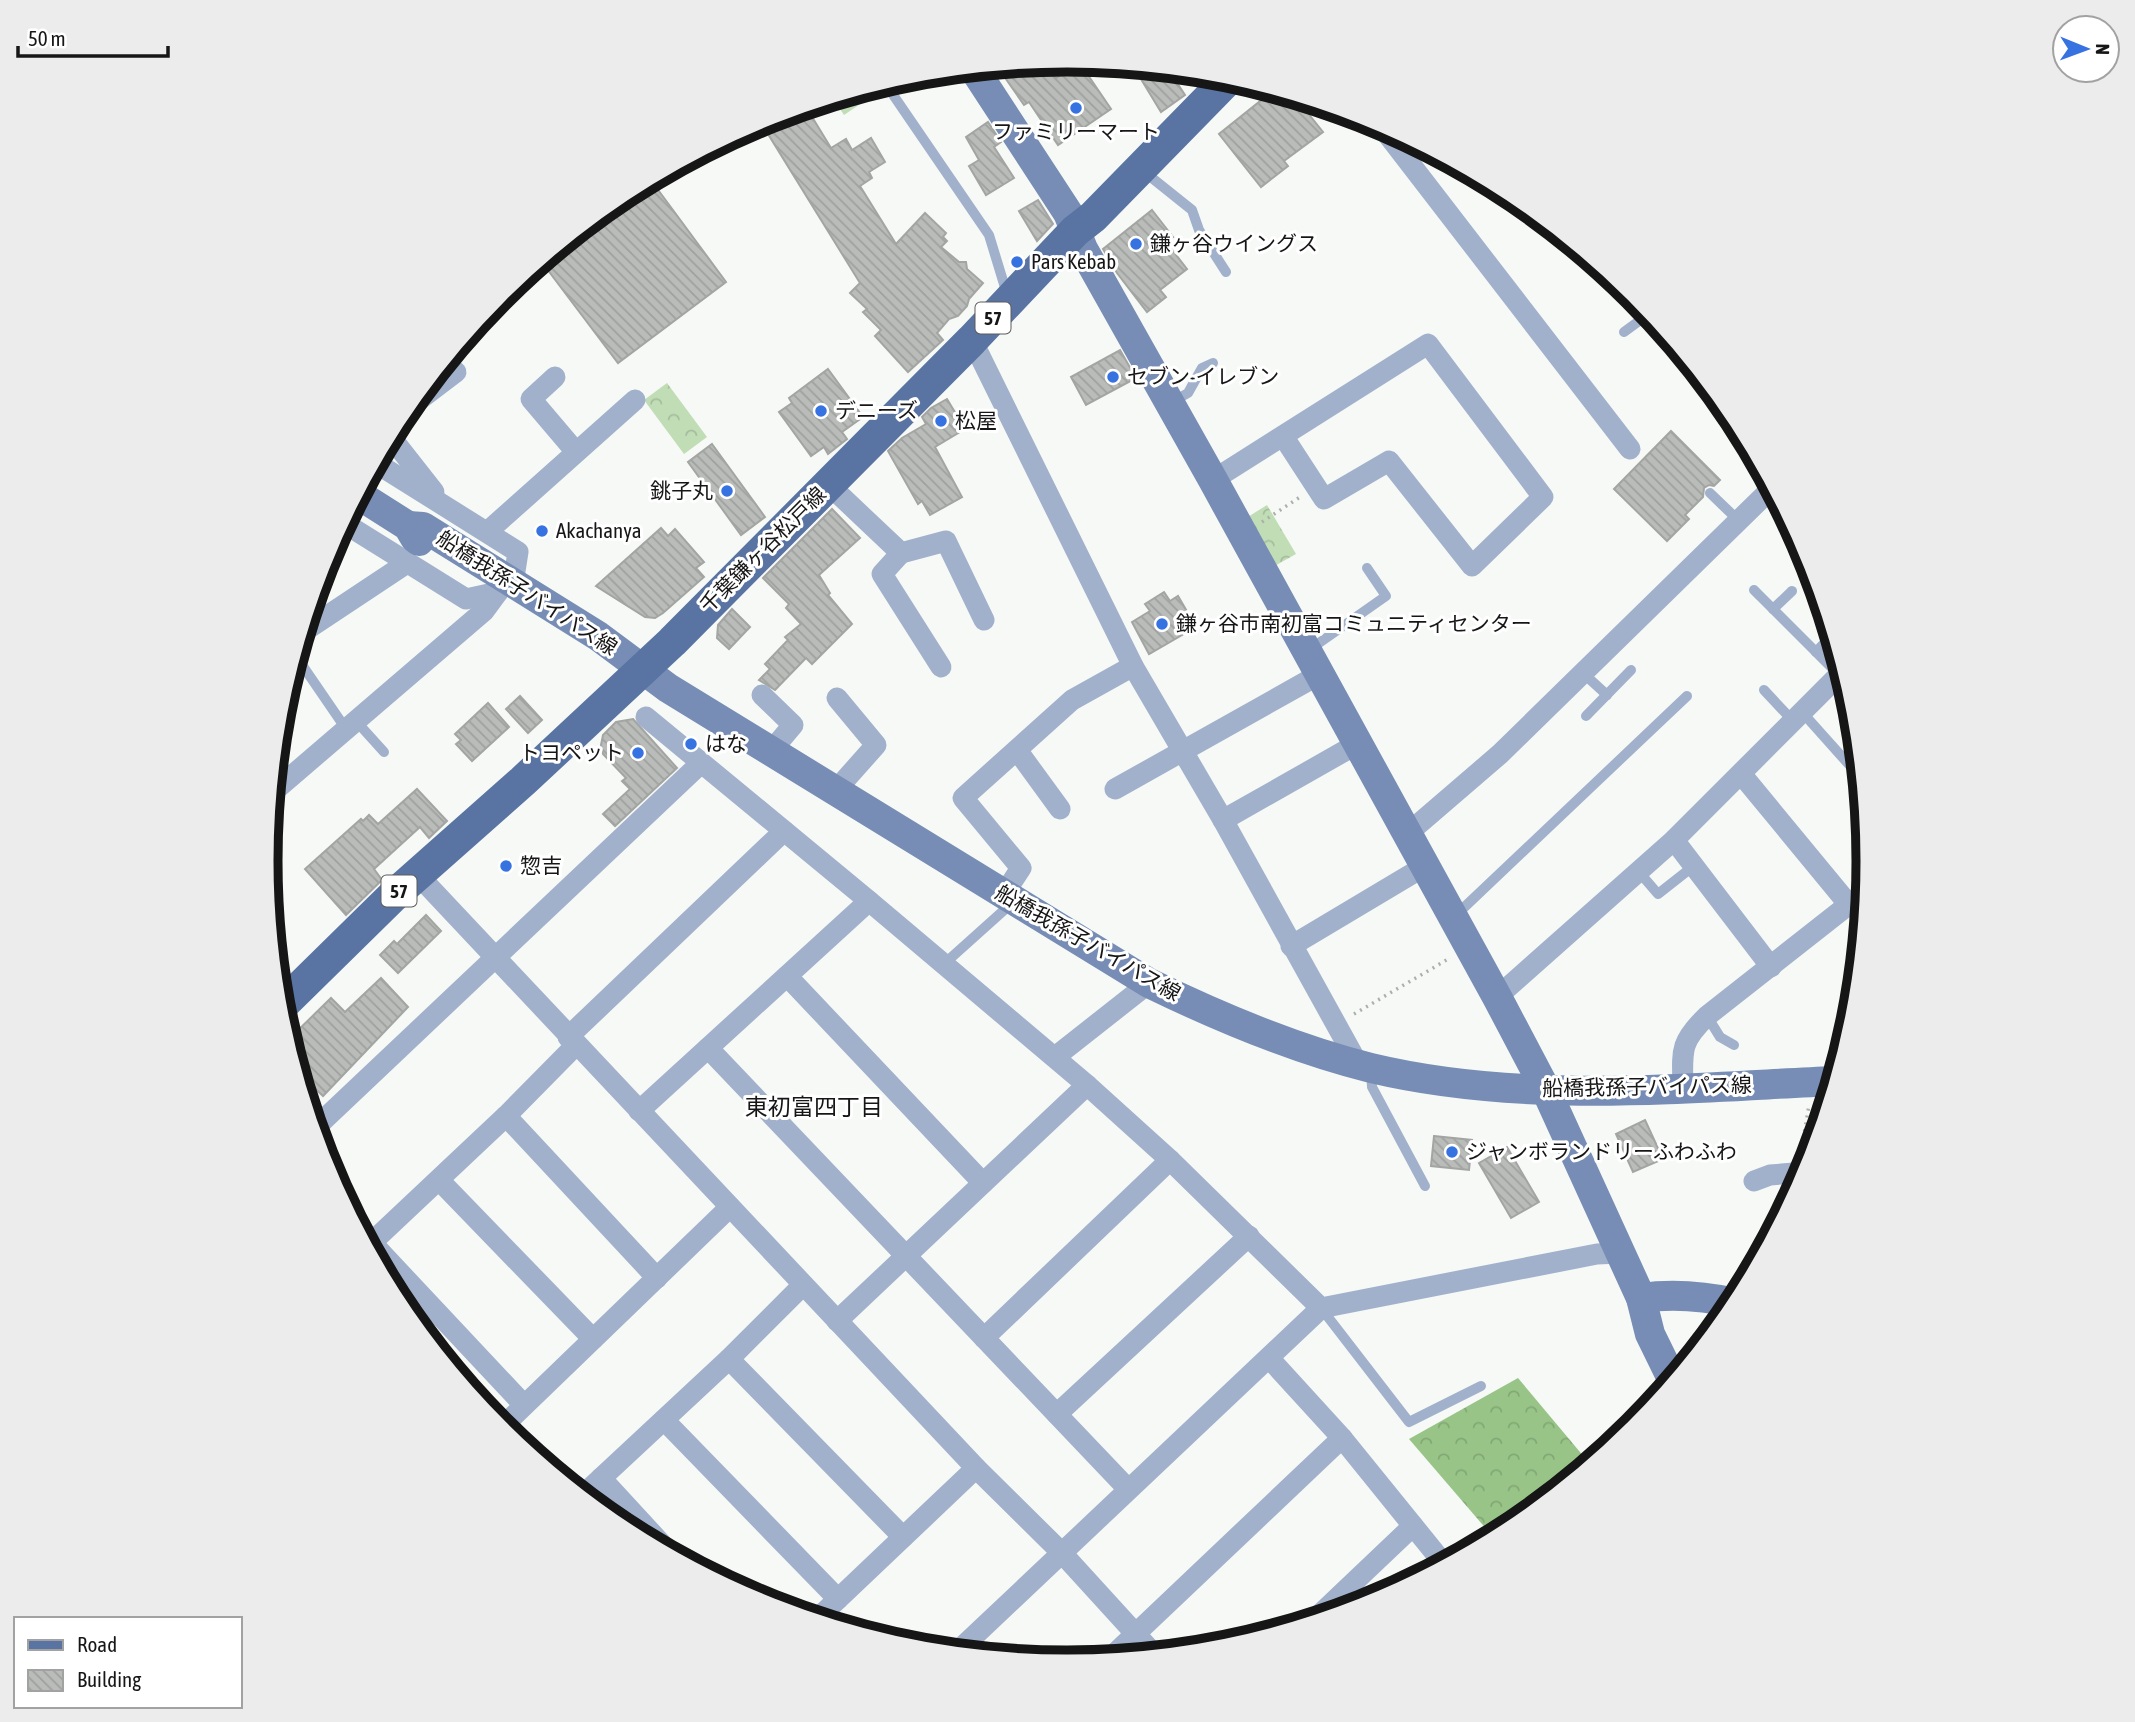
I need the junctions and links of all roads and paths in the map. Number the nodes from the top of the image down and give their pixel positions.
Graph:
1 (979, 77) edge
2 (1220, 87) edge
3 (891, 92) edge
4 (1394, 143) edge
5 (1140, 169) junction
6 (1075, 231) junction
7 (1226, 272) dead end
8 (1009, 301) junction
9 (1641, 319) edge
10 (1624, 332) dead end
11 (972, 340) junction
12 (1213, 363) dead end
13 (456, 372) dead end
14 (555, 377) dead end
15 (437, 386) edge
16 (635, 400) dead end
17 (1170, 403) junction
18 (1283, 436) junction
19 (397, 445) edge
20 (1630, 449) dead end
21 (576, 452) junction
22 (383, 467) edge
23 (1213, 480) junction
24 (828, 484) junction
25 (1316, 487) junction
26 (1710, 493) dead end
27 (1766, 494) edge
28 (366, 500) edge
29 (444, 504) junction
30 (1739, 521) junction
31 (352, 528) edge
32 (487, 532) junction
33 (1246, 540) junction
34 (901, 553) junction
35 (407, 563) junction
36 (1367, 568) dead end
37 (506, 588) junction
38 (1754, 590) dead end
39 (1792, 591) dead end
40 (1773, 609) junction
41 (984, 620) dead end
42 (315, 624) edge
43 (1825, 642) edge
44 (1816, 652) junction
45 (1313, 663) junction
46 (303, 665) edge
47 (1832, 665) edge
48 (1133, 666) junction
49 (941, 667) dead end
50 (642, 670) junction
51 (1631, 670) dead end
52 (1583, 673) junction
53 (1835, 679) edge
54 (1763, 690) dead end
55 (762, 695) dead end
56 (1607, 695) junction
57 (1687, 696) dead end
58 (837, 698) dead end
59 (1586, 716) dead end
60 (646, 717) dead end
61 (1798, 717) junction
62 (351, 725) junction
63 (1357, 744) junction
64 (772, 750) junction
65 (1017, 750) junction
66 (384, 752) dead end
67 (1184, 752) junction
68 (701, 763) junction
69 (1851, 768) edge
70 (1742, 775) junction
71 (282, 784) edge
72 (1115, 789) dead end
73 (836, 790) junction
74 (1060, 809) dead end
75 (1223, 820) junction
76 (784, 831) junction
77 (1407, 834) junction
78 (1674, 840) junction
79 (1425, 866) junction
80 (1639, 872) junction
81 (1686, 872) dead end
82 (417, 874) junction
83 (1009, 897) junction
84 (869, 901) junction
85 (1855, 901) edge
86 (1850, 906) junction
87 (1454, 917) junction
88 (1291, 946) junction
89 (1470, 947) junction
90 (494, 958) junction
91 (943, 964) junction
92 (1771, 967) junction
93 (787, 976) junction
94 (1149, 983) junction
95 (290, 997) edge
96 (1497, 998) junction
97 (1707, 1016) junction
98 (1335, 1025) junction
99 (572, 1041) junction
100 (1734, 1045) dead end
101 (709, 1048) junction
102 (1055, 1058) junction
103 (1364, 1066) junction
104 (1825, 1081) edge
105 (1087, 1085) junction
106 (1683, 1087) junction
107 (1546, 1090) junction
108 (1809, 1103) dead end
109 (639, 1111) junction
110 (506, 1116) junction
111 (322, 1121) edge
112 (1805, 1141) edge
113 (1170, 1160) junction
114 (1795, 1167) edge
115 (439, 1180) junction
116 (1754, 1181) dead end
117 (983, 1184) junction
118 (1426, 1186) dead end
119 (730, 1208) junction
120 (1249, 1236) junction
121 (375, 1239) edge
122 (1620, 1252) junction
123 (906, 1256) junction
124 (389, 1264) edge
125 (657, 1278) junction
126 (803, 1286) junction
127 (1641, 1298) junction
128 (1723, 1300) edge
129 (1321, 1308) junction
130 (837, 1321) junction
131 (984, 1338) junction
132 (593, 1339) junction
133 (1269, 1358) junction
134 (729, 1359) junction
135 (1669, 1372) edge
136 (1481, 1386) dead end
137 (524, 1405) junction
138 (1057, 1414) junction
139 (510, 1419) edge
140 (664, 1420) junction
141 (1342, 1438) junction
142 (976, 1468) junction
143 (601, 1478) junction
144 (590, 1489) edge
145 (1128, 1489) junction
146 (1413, 1526) junction
147 (648, 1529) edge
148 (903, 1537) junction
149 (1061, 1552) junction
150 (1439, 1557) edge
151 (838, 1599) junction
152 (1330, 1605) edge
153 (825, 1611) edge
154 (1136, 1634) junction
155 (966, 1643) edge
156 (1147, 1646) edge
157 (1120, 1649) edge

1 - 6 street
2 - 5 main road, 千葉鎌ヶ谷松戸線 / 57
3 - 8 lane
4 - 20 street
5 - 6 main road, 千葉鎌ヶ谷松戸線 / 57
5 - 7 lane
6 - 8 main road, 千葉鎌ヶ谷松戸線 / 57
6 - 17 street
8 - 11 main road, 千葉鎌ヶ谷松戸線 / 57
9 - 10 lane
11 - 24 main road, 千葉鎌ヶ谷松戸線 / 57
11 - 48 street
12 - 17 lane
13 - 15 street
14 - 21 street
16 - 21 street
17 - 23 street
18 - 23 street
18 - 25 street
18 - 25 street
19 - 29 street
21 - 32 street
22 - 29 street
23 - 33 street
24 - 34 street
24 - 50 main road, 千葉鎌ヶ谷松戸線 / 57
25 - 33 path
26 - 30 lane
27 - 30 street
28 - 37 street, 船橋我孫子バイパス線
29 - 32 street
30 - 52 street
31 - 35 street
32 - 37 street
33 - 45 street
34 - 41 street
34 - 49 street
35 - 37 street
35 - 42 street
36 - 45 lane
37 - 50 street, 船橋我孫子バイパス線
37 - 62 street
38 - 40 lane
39 - 40 lane
40 - 44 lane
43 - 44 lane
44 - 47 lane
45 - 63 street
45 - 67 street
46 - 62 lane
48 - 65 street
48 - 67 street
50 - 64 street, 船橋我孫子バイパス線
50 - 82 main road, 千葉鎌ヶ谷松戸線 / 57
51 - 56 lane
52 - 56 lane
52 - 77 street
53 - 61 street
54 - 61 lane
55 - 64 street
56 - 59 lane
57 - 87 lane
58 - 73 street
60 - 68 street
61 - 69 lane
61 - 70 street
62 - 66 lane
62 - 71 street
63 - 75 street
63 - 77 street
64 - 73 street, 船橋我孫子バイパス線
65 - 74 street
65 - 83 street
67 - 72 street
67 - 75 street
68 - 76 street
68 - 90 street
70 - 78 street
70 - 86 street
73 - 83 street, 船橋我孫子バイパス線
75 - 88 street
76 - 84 street
76 - 99 street
77 - 79 street
78 - 80 street
78 - 92 street
79 - 87 street
79 - 88 street
80 - 81 lane
80 - 96 street
82 - 90 street
82 - 95 main road, 千葉鎌ヶ谷松戸線 / 57
83 - 91 lane
83 - 94 street, 船橋我孫子バイパス線
84 - 91 street
84 - 93 street
85 - 86 street
86 - 92 street
87 - 89 street
88 - 98 street
89 - 96 street
89 - 98 path
90 - 99 street
90 - 111 street
91 - 102 street
92 - 97 street
93 - 101 street
93 - 117 street
94 - 102 street
94 - 103 street, 船橋我孫子バイパス線
96 - 107 street
97 - 100 lane
97 - 106 street
98 - 103 street
99 - 109 street
99 - 110 street
101 - 109 street
101 - 123 street
102 - 105 street
103 - 107 street, 船橋我孫子バイパス線
103 - 118 lane
104 - 106 street, 船橋我孫子バイパス線
105 - 113 street
105 - 117 street
106 - 107 street, 船橋我孫子バイパス線
107 - 122 street
108 - 112 path
109 - 119 street
110 - 115 street
110 - 125 street
113 - 120 street
113 - 131 street
114 - 116 street
115 - 121 street
115 - 132 street
117 - 123 street
119 - 125 street
119 - 126 street
120 - 129 street
120 - 138 street
122 - 127 street
122 - 129 street
123 - 130 street
123 - 131 street
124 - 137 street
125 - 132 street
126 - 130 street
126 - 134 street
127 - 128 street
127 - 135 street
129 - 133 street
129 - 136 lane
130 - 142 street
131 - 138 street
132 - 137 street
133 - 141 street
133 - 145 street
134 - 140 street
134 - 148 street
137 - 139 street
138 - 145 street
140 - 143 street
140 - 151 street
141 - 146 street
141 - 154 street
142 - 148 street
142 - 149 street
143 - 144 street
143 - 147 street
145 - 149 street
146 - 150 street
146 - 152 street
148 - 151 street
149 - 154 street
149 - 155 street
151 - 153 street
154 - 156 street
154 - 157 street

